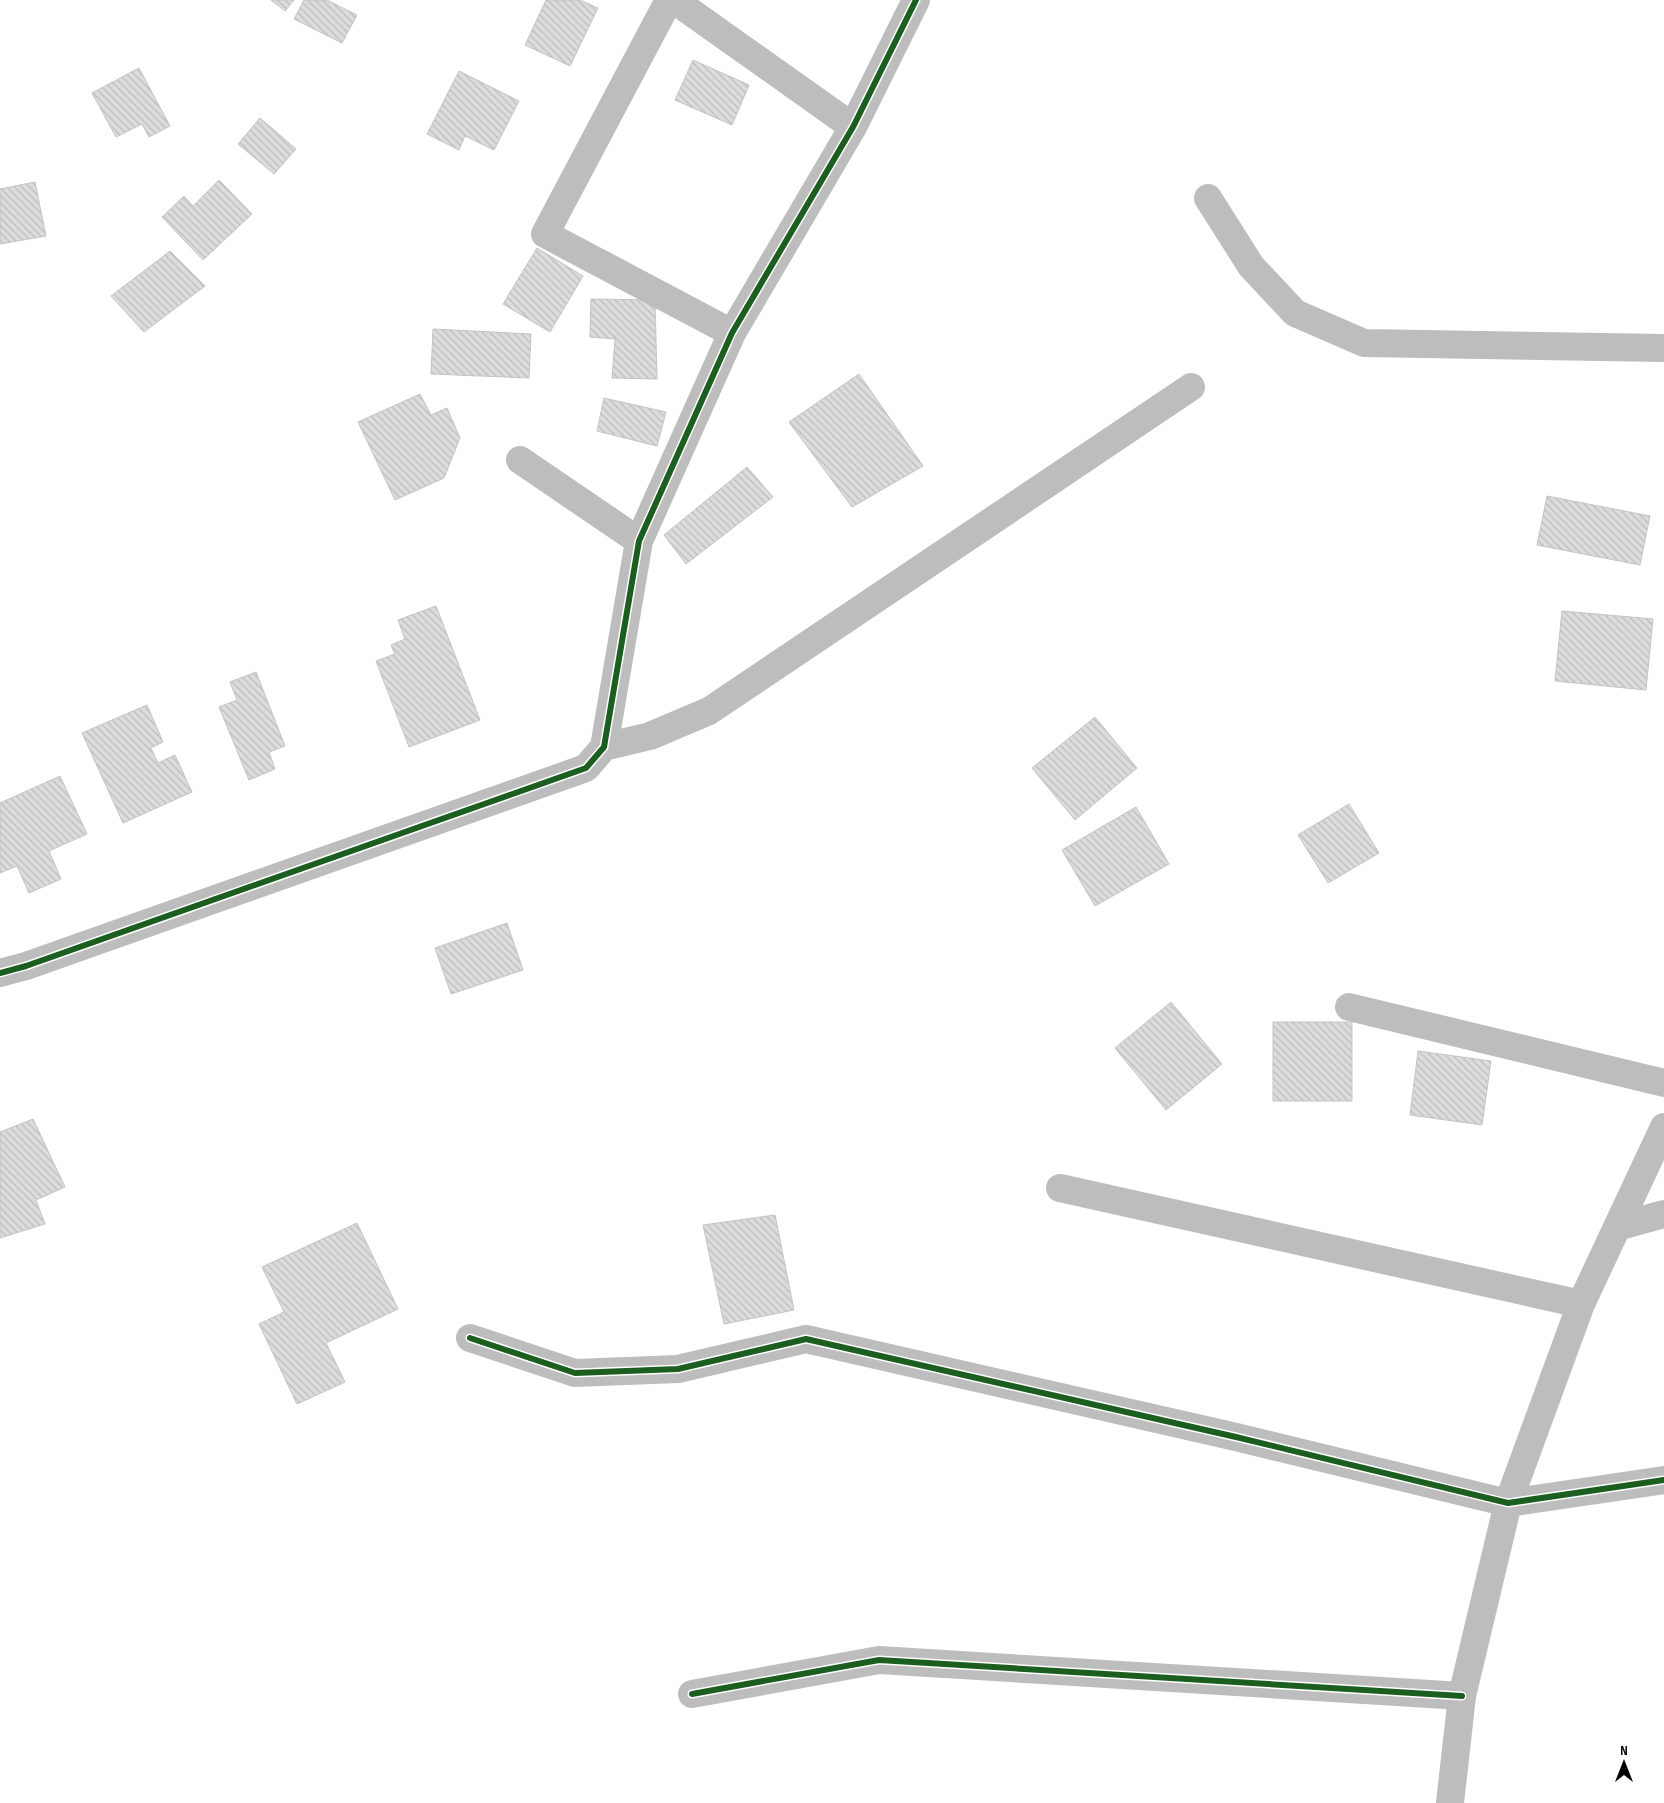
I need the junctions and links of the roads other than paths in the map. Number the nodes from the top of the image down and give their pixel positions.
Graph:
1 (670, 0) edge
2 (674, 0) edge
3 (916, 0) edge
4 (853, 127) junction
5 (1208, 198) dead end
6 (732, 333) junction
7 (1664, 348) edge
8 (1191, 387) dead end
9 (520, 460) dead end
10 (639, 542) junction
11 (604, 747) junction
12 (0, 973) edge
13 (1349, 1007) dead end
14 (1664, 1083) edge
15 (1664, 1127) edge
16 (1060, 1188) dead end
17 (1664, 1214) edge
18 (1617, 1227) junction
19 (1581, 1304) junction
20 (470, 1338) dead end
21 (1664, 1480) edge
22 (1508, 1504) junction
23 (692, 1694) dead end
24 (1462, 1696) junction
25 (1450, 1803) edge

1 - 6 street
2 - 4 street
3 - 4 street
4 - 6 street
5 - 7 street
6 - 10 street
8 - 11 street
9 - 10 street
10 - 11 street
11 - 12 street
13 - 14 street
15 - 18 street
16 - 19 street
17 - 18 street
18 - 19 street
19 - 22 street
20 - 22 street
21 - 22 street
22 - 24 street
23 - 24 street
24 - 25 street

